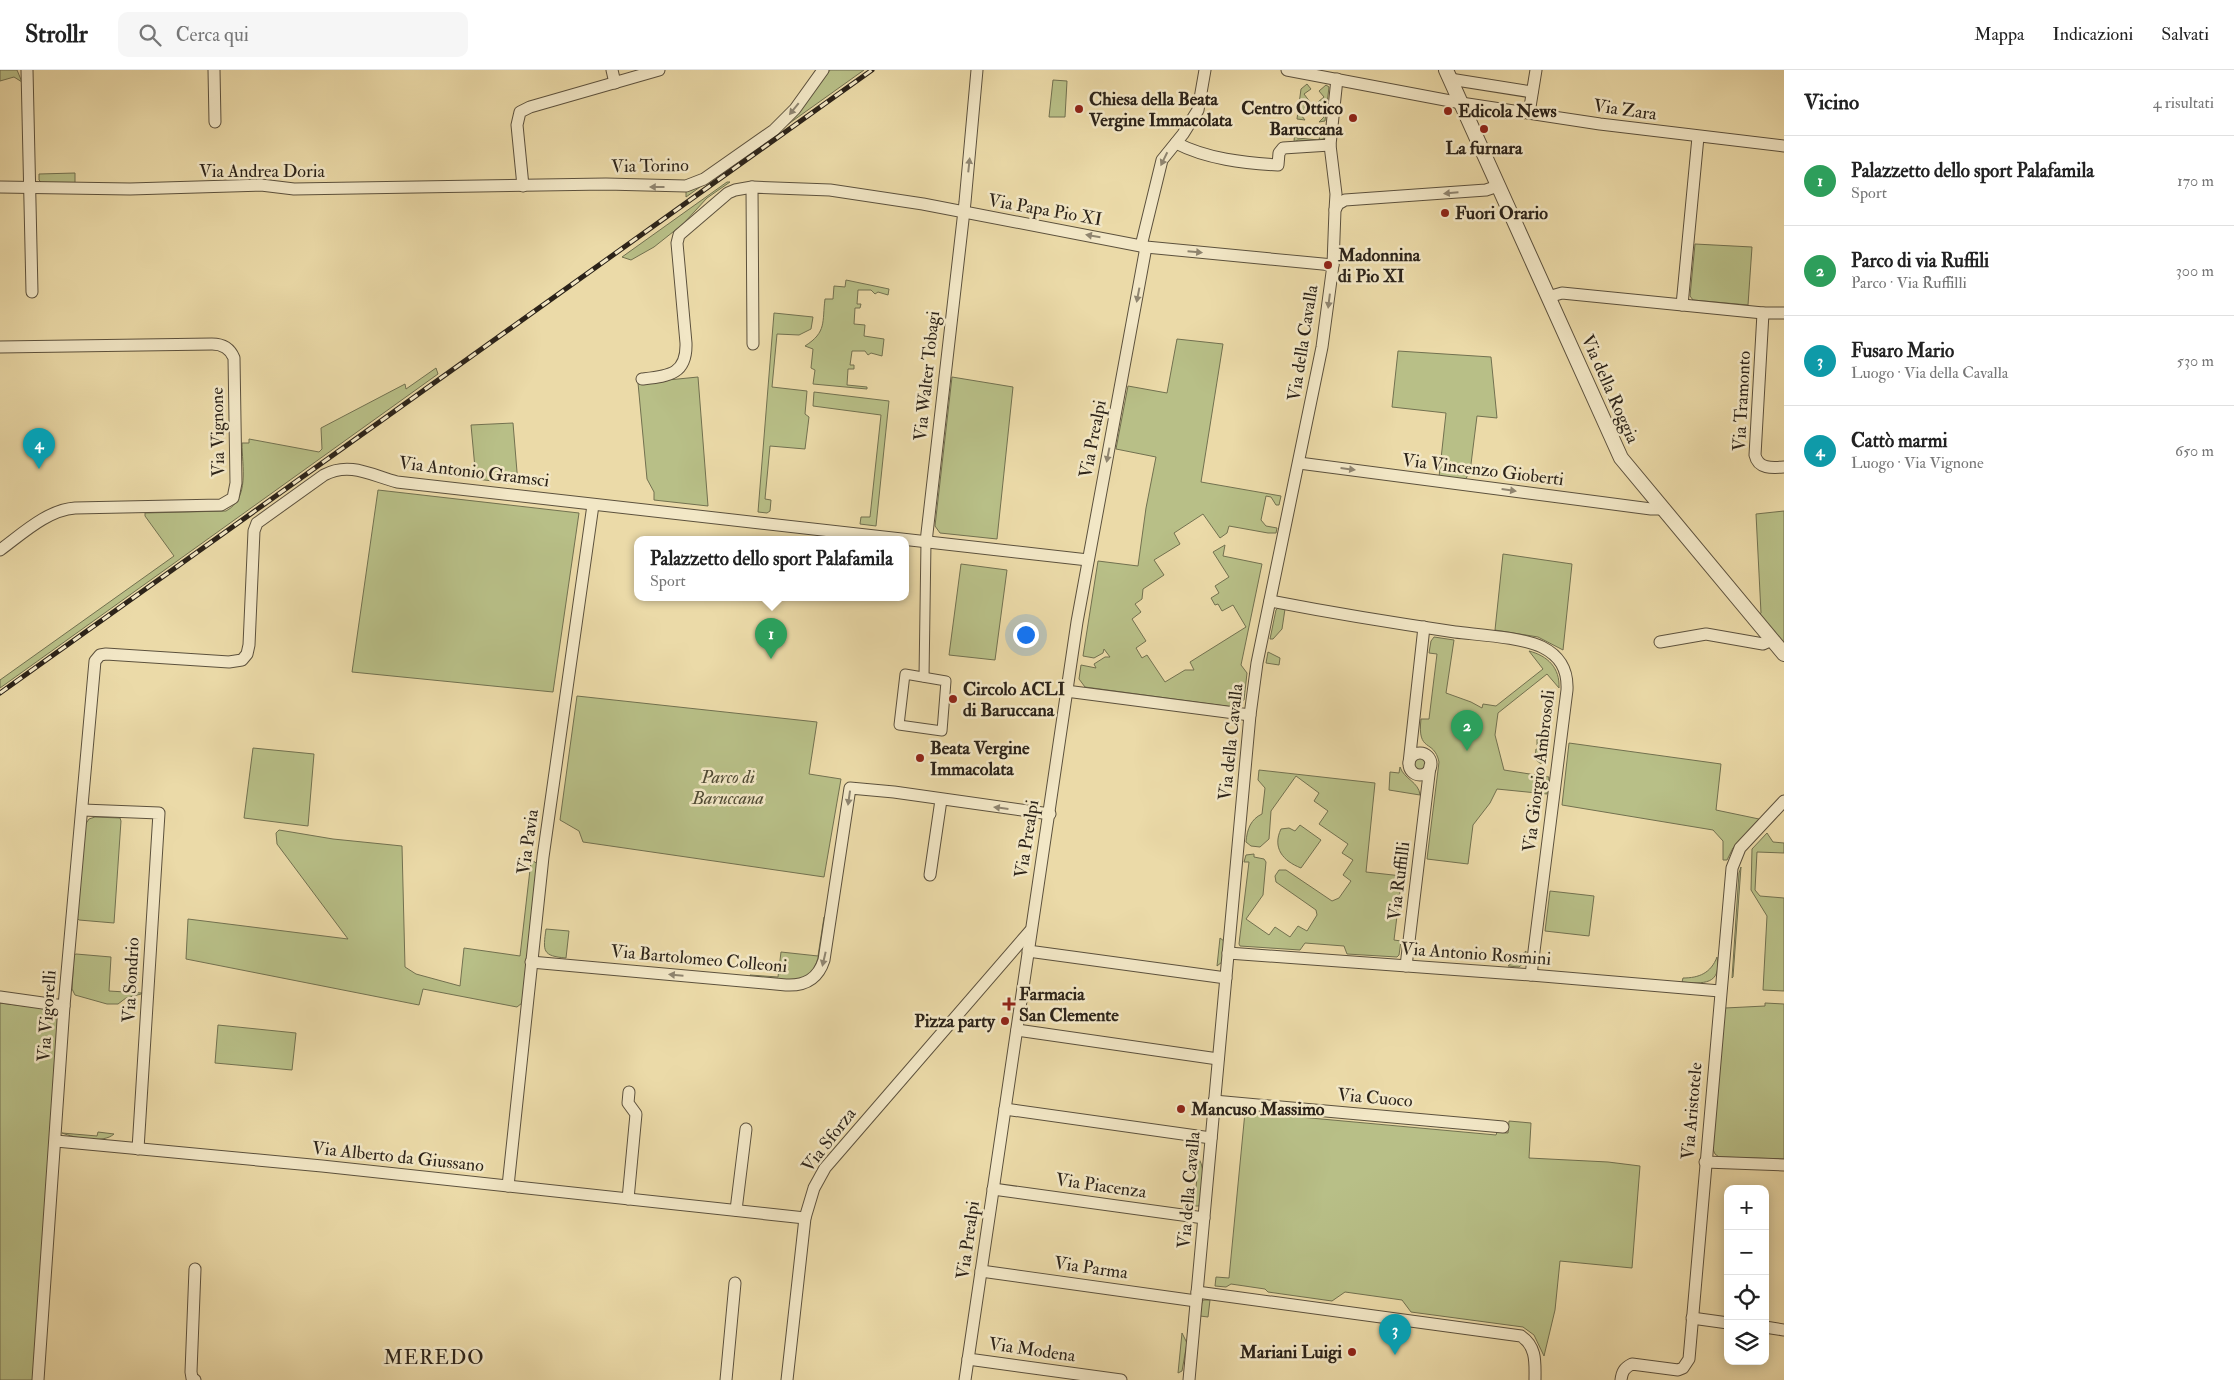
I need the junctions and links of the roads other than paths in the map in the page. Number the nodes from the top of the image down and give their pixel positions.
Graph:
1 (27, 70) edge
2 (214, 70) edge
3 (612, 70) edge
4 (659, 70) edge
5 (822, 70) edge
6 (977, 70) edge
7 (1205, 70) edge
8 (1287, 70) edge
9 (1536, 70) edge
10 (1306, 71) edge
11 (1448, 75) edge
12 (1337, 79) junction
13 (615, 83) junction
14 (1532, 92) junction
15 (1461, 103) junction
16 (1528, 113) junction
17 (215, 122) dead end
18 (1698, 136) junction
19 (1176, 143) junction
20 (1784, 146) edge
21 (1330, 150) junction
22 (523, 186) junction
23 (1498, 186) junction
24 (0, 187) edge
25 (752, 187) junction
26 (31, 188) junction
27 (1339, 201) junction
28 (963, 213) junction
29 (1144, 246) junction
30 (1333, 265) junction
31 (32, 292) dead end
32 (1548, 297) junction
33 (1682, 305) junction
34 (1763, 313) junction
35 (1784, 313) edge
36 (753, 344) dead end
37 (0, 347) edge
38 (642, 379) dead end
39 (1299, 463) junction
40 (1784, 467) edge
41 (593, 505) junction
42 (1662, 509) junction
43 (872, 536) edge
44 (909, 540) edge
45 (926, 542) junction
46 (0, 550) edge
47 (1088, 560) junction
48 (1270, 601) junction
49 (1424, 627) junction
50 (1772, 640) junction
51 (1660, 642) dead end
52 (1784, 654) edge
53 (98, 657) joint
54 (924, 677) junction
55 (1066, 691) junction
56 (1250, 715) junction
57 (1412, 732) junction
58 (1429, 762) junction
59 (1411, 767) junction
60 (1427, 799) junction
61 (941, 800) junction
62 (1784, 801) edge
63 (83, 810) junction
64 (1050, 814) junction
65 (930, 876) dead end
66 (1031, 931) junction
67 (1228, 953) junction
68 (1027, 957) junction
69 (531, 962) junction
70 (1406, 966) junction
71 (999, 967) junction
72 (1531, 975) junction
73 (1226, 978) junction
74 (1720, 991) junction
75 (0, 997) edge
76 (64, 1006) junction
77 (1017, 1030) junction
78 (1218, 1058) junction
79 (628, 1092) dead end
80 (1214, 1101) junction
81 (1005, 1109) junction
82 (1503, 1127) dead end
83 (746, 1129) dead end
84 (1211, 1138) junction
85 (56, 1140) junction
86 (138, 1149) junction
87 (1705, 1162) junction
88 (1784, 1165) edge
89 (508, 1186) junction
90 (993, 1189) junction
91 (628, 1199) junction
92 (736, 1210) junction
93 (805, 1218) junction
94 (1204, 1218) junction
95 (195, 1269) dead end
96 (981, 1271) junction
97 (735, 1283) dead end
98 (1196, 1297) junction
99 (1692, 1318) junction
100 (1724, 1322) edge
101 (1769, 1328) edge
102 (1784, 1330) edge
103 (968, 1359) junction
104 (38, 1380) edge
105 (195, 1380) edge
106 (726, 1380) edge
107 (786, 1380) edge
108 (965, 1380) edge
109 (1121, 1380) edge
110 (1189, 1380) edge
111 (1535, 1380) edge
112 (1621, 1380) edge

1 - 26 street
2 - 17 street
3 - 13 street
4 - 13 street
5 -> 22 street, Via Torino
28 -> 6 street, Via Walter Tobagi
7 - 19 street, Via Prealpi
8 - 10 street, Via Zara
9 - 14 street
10 - 12 street, Via Zara
11 - 14 street
11 - 15 street, Via della Roggia
12 - 15 street, Via Zara
12 - 21 street, Via della Cavalla
13 - 22 street
14 - 16 street
15 - 16 street, Via Zara
15 - 23 street, Via della Roggia
16 - 18 street, Via Zara
18 - 20 street, Via Zara
18 - 33 street
19 - 21 street
19 -> 29 street, Via Prealpi
21 - 27 street, Via della Cavalla
22 - 26 street, Via Andrea Doria
23 -> 27 street
23 - 32 street, Via della Roggia
24 - 26 street, Via Andrea Doria
25 - 28 street, Via Papa Pio XI
25 - 36 street
25 - 38 street, Via Papa Pio XI
26 - 31 street
27 - 30 street, Via della Cavalla
29 -> 28 street, Via Papa Pio XI
28 - 45 street, Via Walter Tobagi
29 -> 30 street, Via Papa Pio XI
29 -> 47 street, Via Prealpi
30 -> 39 street, Via della Cavalla
32 - 33 street
32 - 42 street, Via della Roggia
33 - 34 street
34 - 35 street
34 - 40 street, Via Tramonto
37 - 46 street, Via Vignone
39 -> 42 street, Via Vincenzo Gioberti
39 - 48 street, Via della Cavalla
41 - 43 street, Via Antonio Gramsci
41 - 53 street, Via Antonio Gramsci
41 - 69 street, Via Pavia
42 - 50 street, Via della Roggia
44 - 45 street, Via Antonio Gramsci
45 - 47 street, Via Antonio Gramsci
45 - 54 street
47 - 55 street, Via Prealpi
48 - 49 street, Via Giorgio Ambrosoli
48 - 56 street, Via della Cavalla
49 - 57 street
49 - 72 street, Via Giorgio Ambrosoli
50 - 51 street
50 - 52 street, Via della Roggia
53 - 63 street, Via Vigorelli
54 - 54 street
55 - 56 street
55 - 64 street, Via Prealpi
56 - 67 street, Via della Cavalla
57 - 58 street
57 - 59 street
58 - 59 street
58 - 59 street
58 - 60 street, Via Ruffilli
59 - 60 street
60 - 70 street, Via Ruffilli
64 -> 61 street, Via Bartolomeo Colleoni
61 - 65 street
61 -> 69 street, Via Bartolomeo Colleoni
62 - 74 street, Via Aristotele
63 - 76 street, Via Vigorelli
63 - 86 street, Via Sondrio
64 - 66 street, Via Prealpi
66 - 68 street, Via Prealpi
66 - 71 street, Via Sforza
67 - 70 street, Via Antonio Rosmini
67 - 73 street, Via della Cavalla
68 - 71 street
68 - 73 street
68 - 77 street, Via Prealpi
69 - 89 street, Via Pavia
70 - 72 street, Via Antonio Rosmini
71 - 93 street, Via Sforza
72 - 74 street, Via Antonio Rosmini
73 - 78 street, Via della Cavalla
74 - 87 street, Via Aristotele
75 - 76 street
76 - 85 street, Via Vigorelli
77 - 78 street
77 - 81 street, Via Prealpi
78 - 80 street, Via della Cavalla
79 - 91 street
80 - 82 street, Via Cuoco
80 - 84 street, Via della Cavalla
81 - 84 street
81 - 90 street, Via Prealpi
83 - 92 street
84 - 94 street, Via della Cavalla
85 - 86 street, Via Alberto da Giussano
85 - 104 street, Via Vigorelli
86 - 89 street, Via Alberto da Giussano
87 - 88 street
87 - 99 street, Via Aristotele
89 - 91 street, Via Alberto da Giussano
90 - 94 street, Via Piacenza
90 - 96 street, Via Prealpi
91 - 92 street, Via Alberto da Giussano
92 - 93 street, Via Alberto da Giussano
93 - 107 street, Via Sforza
94 - 98 street, Via della Cavalla
95 - 105 street
96 - 98 street, Via Parma
96 - 103 street, Via Prealpi
97 - 106 street
98 - 110 street, Via della Cavalla
98 - 111 street
99 - 100 street
99 - 112 street, Via Aristotele
101 - 102 street
103 - 108 street, Via Prealpi
103 - 109 street, Via Modena

